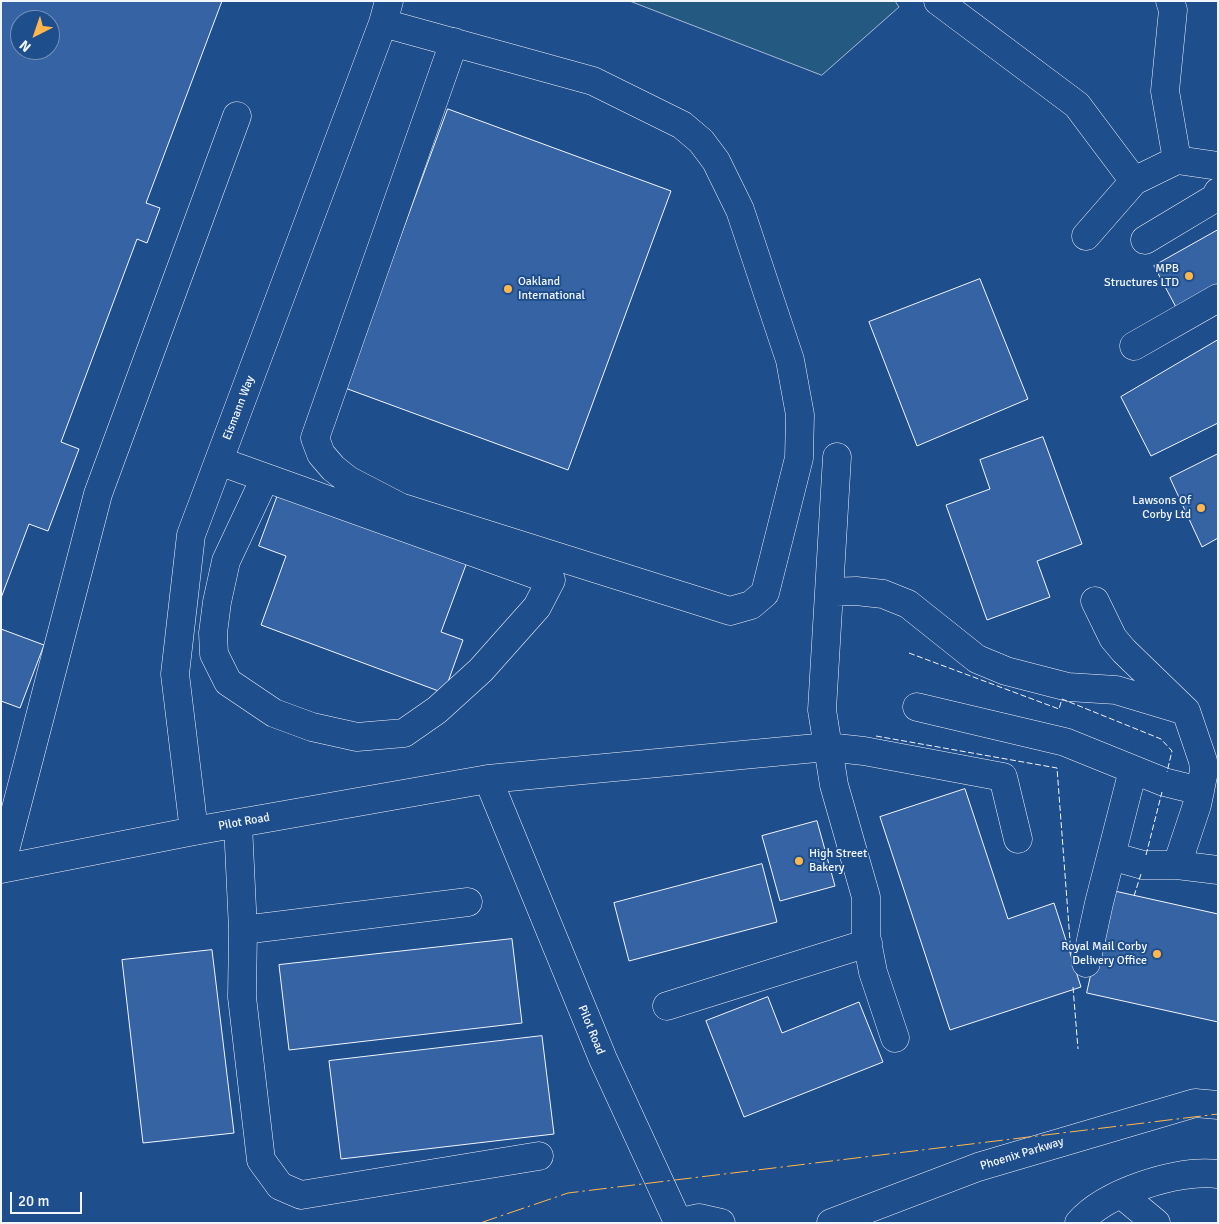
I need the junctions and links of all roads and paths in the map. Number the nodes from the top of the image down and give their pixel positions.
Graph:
1 (938, 1) edge
2 (1170, 1) edge
3 (386, 12) edge
4 (454, 42) junction
5 (237, 116) dead end
6 (1177, 160) junction
7 (1218, 166) edge
8 (1134, 182) junction
9 (1218, 192) edge
10 (1086, 236) dead end
11 (1145, 240) dead end
12 (1218, 298) edge
13 (1134, 346) dead end
14 (837, 457) dead end
15 (219, 461) junction
16 (265, 478) junction
17 (829, 592) junction
18 (1095, 601) dead end
19 (917, 707) dead end
20 (1186, 710) junction
21 (826, 747) junction
22 (1134, 770) junction
23 (488, 779) junction
24 (1205, 794) edge
25 (238, 824) junction
26 (194, 831) junction
27 (1018, 840) dead end
28 (1181, 854) junction
29 (1111, 856) junction
30 (1, 868) edge
31 (1218, 870) edge
32 (468, 902) dead end
33 (243, 930) junction
34 (868, 943) junction
35 (1086, 963) dead end
36 (667, 1006) dead end
37 (895, 1038) dead end
38 (1218, 1105) edge
39 (539, 1156) dead end
40 (1218, 1174) edge
41 (1121, 1194) junction
42 (678, 1223) edge
43 (720, 1223) edge
44 (831, 1223) edge
45 (1079, 1223) edge
46 (1156, 1223) edge

1 - 8 street
2 - 6 street
3 - 4 street
3 - 15 street, Eismann Way
4 - 4 street
5 - 30 street
6 - 7 street
6 - 8 street
8 - 10 street
9 - 11 street
12 - 13 street
14 - 17 street
15 - 16 street
15 - 26 street, Eismann Way
16 - 16 street
17 - 20 street
17 - 21 street
18 - 20 street
19 - 22 street
20 - 24 street
21 - 23 street, Pilot Road
21 - 27 street, Pilot Road
21 - 34 street
22 - 24 street
22 - 29 street
23 - 25 street, Pilot Road
23 - 42 street, Pilot Road
24 - 28 street
25 - 26 street, Pilot Road
25 - 33 street
26 - 30 street, Pilot Road
28 - 29 street
28 - 31 street
29 - 35 street
32 - 33 street
33 - 39 street
34 - 36 street
34 - 37 street
38 - 44 street, Phoenix Parkway
40 - 41 street
41 - 45 street
41 - 46 street
42 - 43 street

